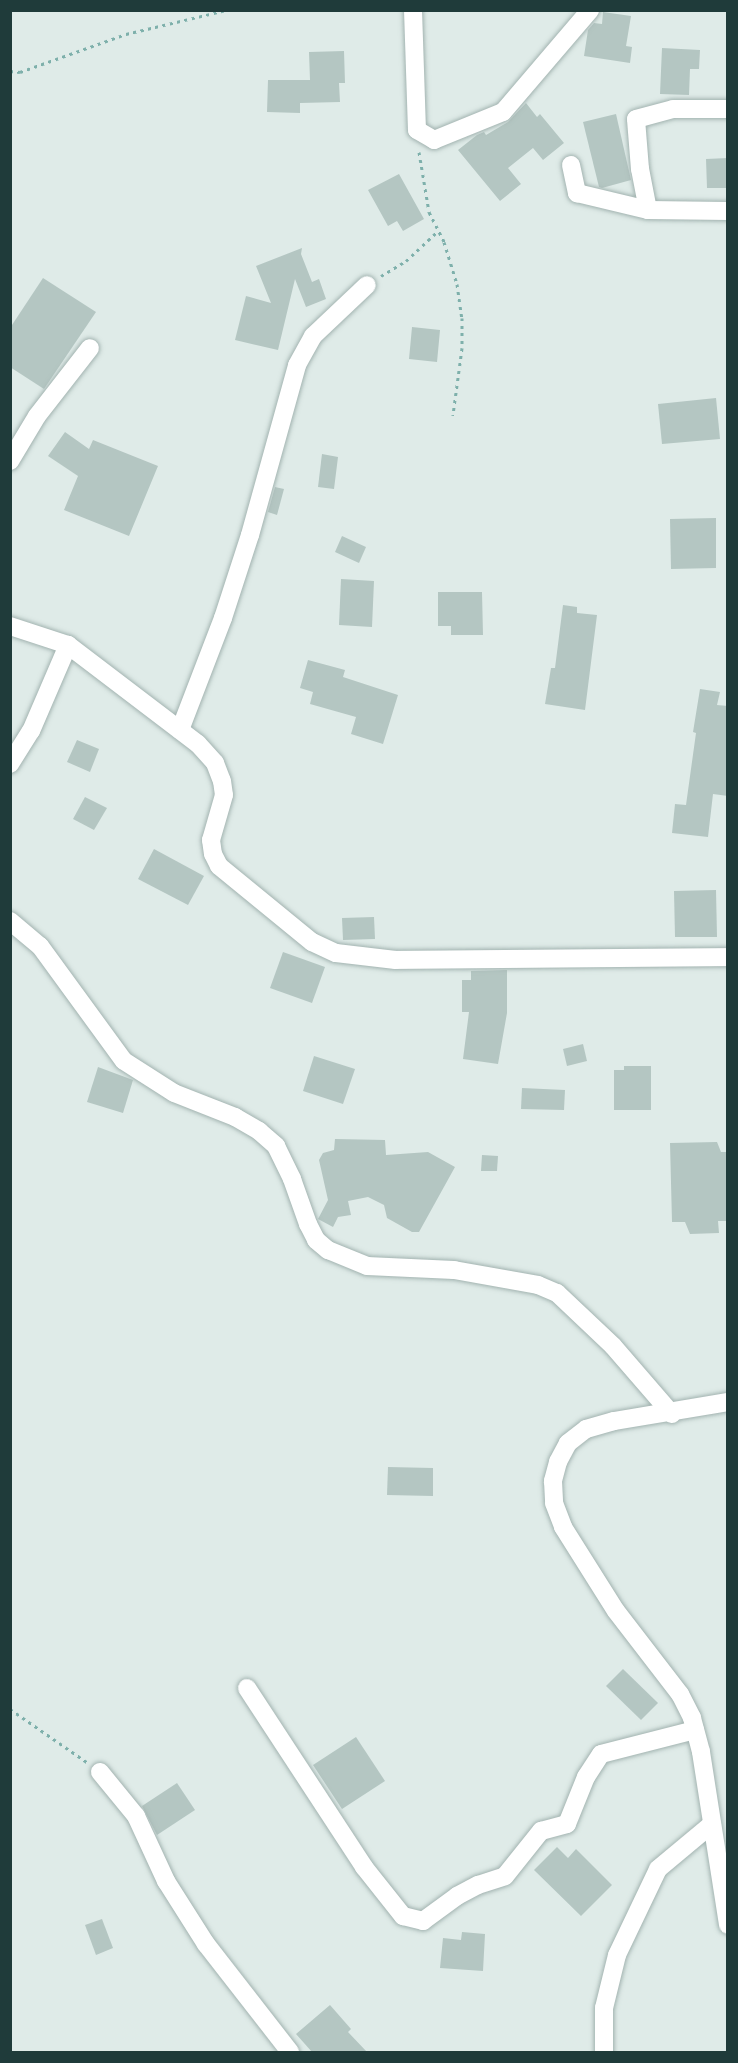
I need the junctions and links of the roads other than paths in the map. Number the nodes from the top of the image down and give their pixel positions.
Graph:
1 (413, 10) edge
2 (590, 10) edge
3 (728, 109) edge
4 (571, 165) dead end
5 (648, 210) junction
6 (728, 211) edge
7 (367, 285) road end
8 (90, 348) dead end
9 (10, 461) edge
10 (10, 626) edge
11 (68, 645) junction
12 (180, 730) junction
13 (10, 764) edge
14 (10, 921) edge
15 (728, 957) edge
16 (728, 1402) edge
17 (672, 1414) junction
18 (247, 1688) dead end
19 (695, 1731) junction
20 (100, 1772) road end
21 (712, 1824) junction
22 (728, 1925) edge
23 (290, 2052) edge
24 (604, 2052) edge

1 - 2 street
3 - 5 street
4 - 5 street
5 - 6 street
7 - 12 street
8 - 9 street
10 - 11 street
11 - 12 street
11 - 13 street
12 - 15 street
14 - 17 street
16 - 17 street
17 - 19 street
18 - 19 street
19 - 21 street
20 - 23 street
21 - 22 street
21 - 24 street

